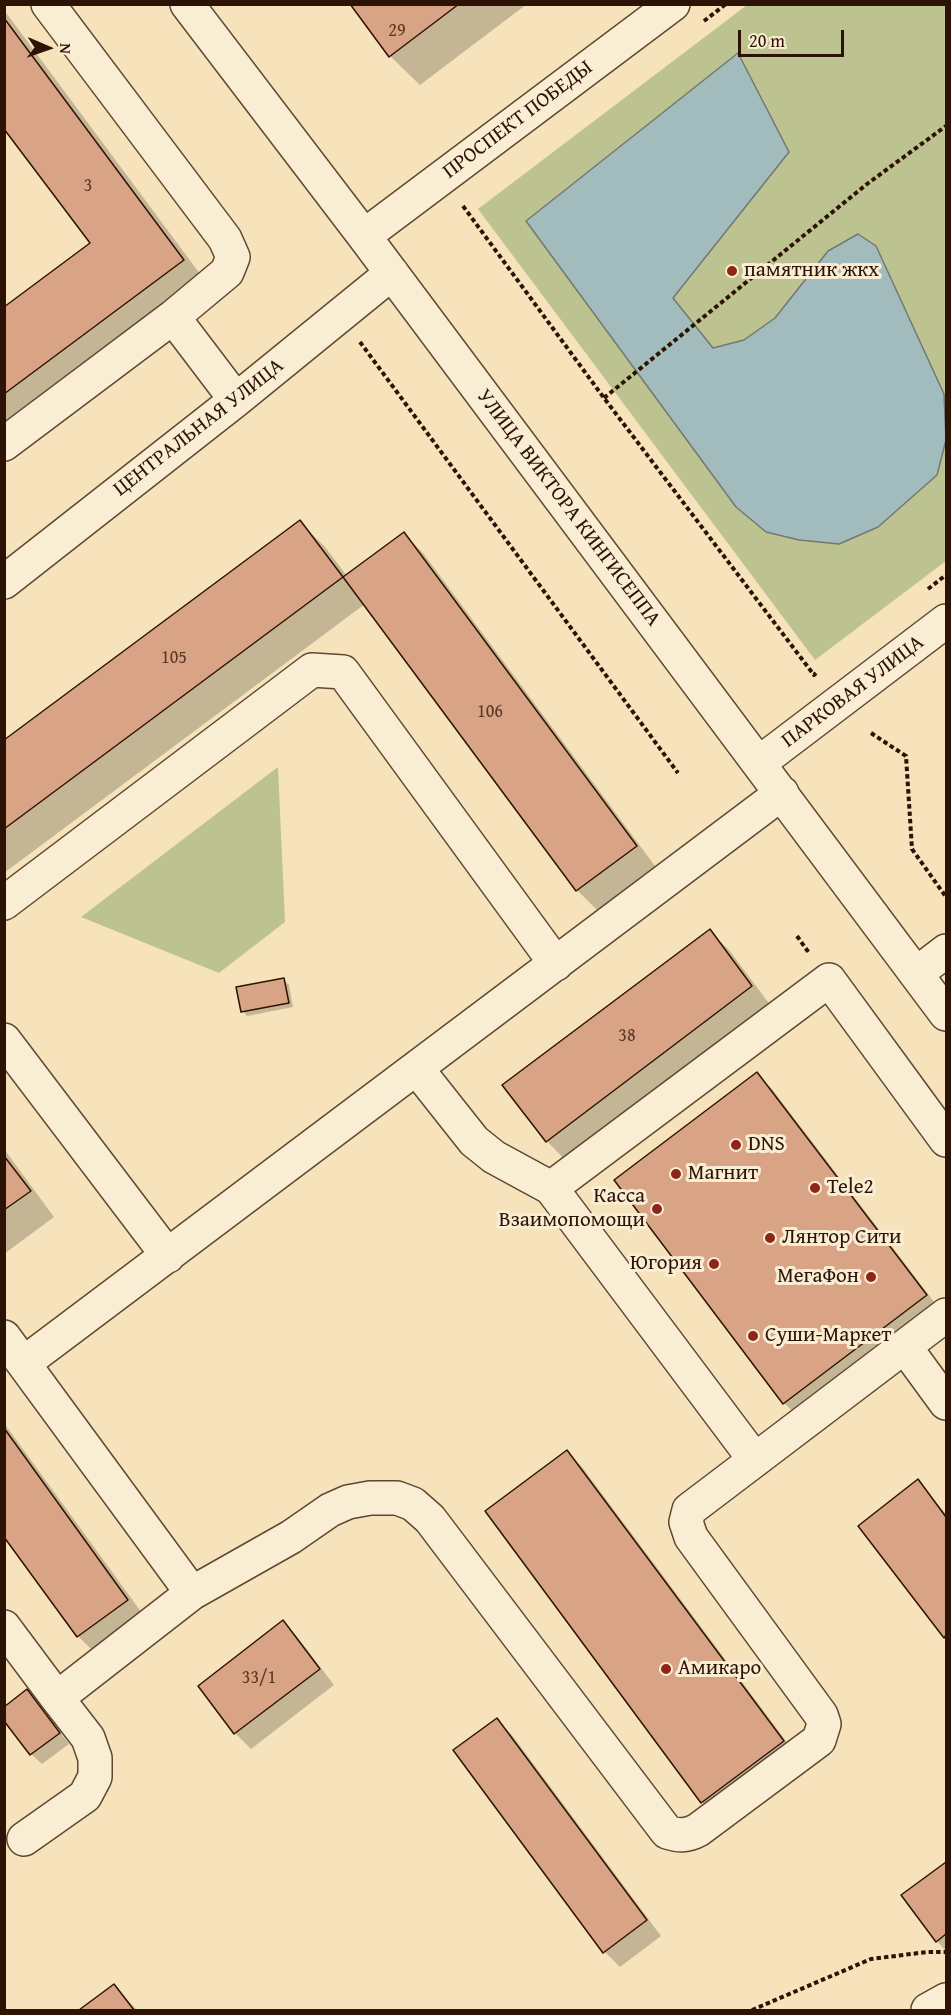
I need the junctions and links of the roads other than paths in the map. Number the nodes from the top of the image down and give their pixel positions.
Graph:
1 (48, 4) edge
2 (187, 4) edge
3 (673, 4) edge
4 (364, 236) junction
5 (392, 273) junction
6 (173, 317) junction
7 (236, 400) junction
8 (4, 444) edge
9 (4, 582) edge
10 (946, 621) edge
11 (759, 763) junction
12 (782, 793) junction
13 (4, 903) edge
14 (946, 951) edge
15 (556, 964) junction
16 (916, 974) junction
17 (946, 1014) edge
18 (4, 1040) edge
19 (417, 1069) junction
20 (946, 1140) edge
21 (551, 1188) junction
22 (168, 1256) junction
23 (946, 1315) edge
24 (4, 1337) edge
25 (905, 1347) junction
26 (24, 1363) junction
27 (946, 1403) edge
28 (755, 1460) junction
29 (192, 1593) junction
30 (4, 1627) edge
31 (57, 1698) junction
32 (24, 1839) dead end
33 (946, 2000) edge
34 (928, 2010) edge

1 - 6 street
2 - 4 street, УЛИЦА ВИКТОРА КИНГИСЕППА
3 - 4 street, ПРОСПЕКТ ПОБЕДЫ
4 - 5 street, УЛИЦА ВИКТОРА КИНГИСЕППА
5 - 7 street, ЦЕНТРАЛЬНАЯ УЛИЦА
5 - 11 street, УЛИЦА ВИКТОРА КИНГИСЕППА
6 - 7 street
6 - 8 street
7 - 9 street, ЦЕНТРАЛЬНАЯ УЛИЦА
10 - 11 street, ПАРКОВАЯ УЛИЦА
11 - 12 street, УЛИЦА ВИКТОРА КИНГИСЕППА
12 - 15 street
12 - 16 street, УЛИЦА ВИКТОРА КИНГИСЕППА
13 - 15 street
14 - 16 street
15 - 19 street
16 - 17 street, УЛИЦА ВИКТОРА КИНГИСЕППА
18 - 22 street
19 - 21 street
19 - 22 street
20 - 21 street
21 - 28 street
22 - 26 street
23 - 25 street
24 - 26 street
25 - 27 street
25 - 28 street
26 - 29 street
28 - 29 street
29 - 31 street
30 - 31 street
31 - 32 street
33 - 34 street

